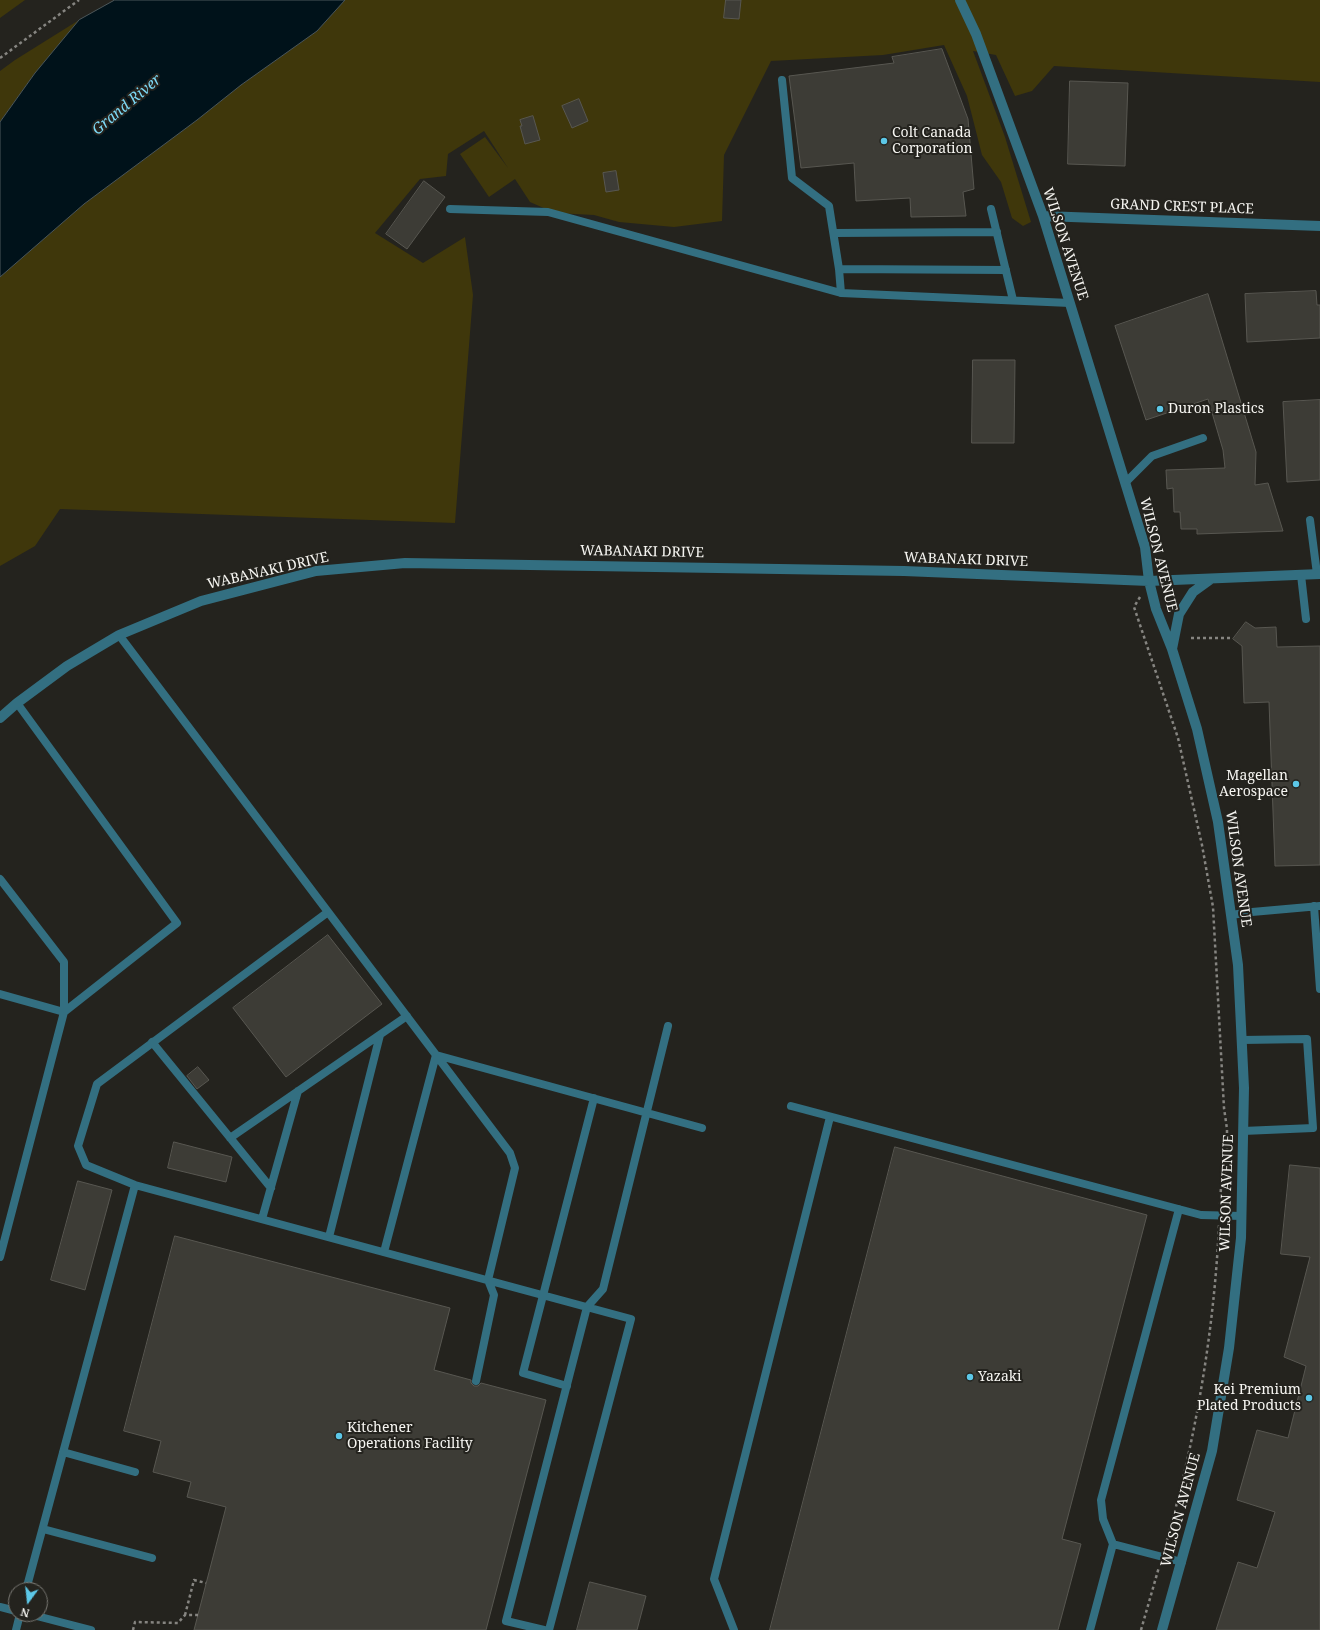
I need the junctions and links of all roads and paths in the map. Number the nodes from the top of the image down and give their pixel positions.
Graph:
1 (79, 0) edge
2 (960, 0) edge
3 (0, 58) edge
4 (782, 80) dead end
5 (450, 209) dead end
6 (991, 209) dead end
7 (1043, 216) junction
8 (1320, 226) edge
9 (997, 232) junction
10 (834, 233) junction
11 (839, 269) junction
12 (1006, 270) junction
13 (841, 293) junction
14 (1013, 300) junction
15 (1070, 302) junction
16 (1203, 438) dead end
17 (1125, 483) junction
18 (1310, 520) dead end
19 (1318, 574) edge
20 (1301, 575) junction
21 (1211, 579) junction
22 (1149, 581) junction
23 (1134, 607) dead end
24 (1306, 619) dead end
25 (119, 635) junction
26 (1192, 638) dead end
27 (1232, 638) dead end
28 (1172, 649) junction
29 (17, 703) junction
30 (0, 718) edge
31 (0, 879) edge
32 (1317, 906) edge
33 (328, 912) junction
34 (1232, 915) junction
35 (1320, 989) edge
36 (0, 994) edge
37 (64, 1012) junction
38 (407, 1016) junction
39 (668, 1026) dead end
40 (380, 1035) junction
41 (1242, 1040) junction
42 (152, 1042) junction
43 (436, 1055) junction
44 (298, 1091) junction
45 (594, 1098) junction
46 (791, 1106) dead end
47 (647, 1112) junction
48 (830, 1117) junction
49 (702, 1128) dead end
50 (1243, 1131) junction
51 (230, 1138) junction
52 (135, 1185) junction
53 (271, 1188) junction
54 (1180, 1209) junction
55 (1220, 1216) junction
56 (1242, 1216) junction
57 (262, 1219) junction
58 (329, 1237) junction
59 (384, 1252) junction
60 (0, 1257) edge
61 (488, 1280) junction
62 (543, 1295) junction
63 (587, 1307) junction
64 (476, 1381) dead end
65 (567, 1386) junction
66 (63, 1452) junction
67 (135, 1472) dead end
68 (43, 1529) junction
69 (1113, 1544) junction
70 (1162, 1557) junction
71 (152, 1558) dead end
72 (1182, 1562) junction
73 (28, 1582) edge
74 (206, 1583) dead end
75 (185, 1615) junction
76 (198, 1615) dead end
77 (48, 1619) edge
78 (91, 1630) edge
79 (133, 1630) edge
80 (544, 1630) edge
81 (549, 1630) edge
82 (734, 1630) edge
83 (1090, 1630) edge
84 (1141, 1630) edge
85 (1162, 1630) edge

1 - 3 path
2 - 7 street, WILSON AVENUE
4 - 10 lane
5 - 13 lane
6 - 9 lane
7 - 8 street, GRAND CREST PLACE
7 - 15 street, WILSON AVENUE
9 - 10 lane
9 - 12 lane
10 - 11 lane
11 - 12 lane
11 - 13 lane
12 - 14 lane
13 - 14 lane
14 - 15 lane
15 - 17 street, WILSON AVENUE
16 - 17 lane
17 - 22 street, WILSON AVENUE
18 - 19 lane
19 - 20 street, WABANAKI DRIVE
20 - 21 street, WABANAKI DRIVE
20 - 24 lane
21 - 22 street, WABANAKI DRIVE
21 - 28 street
22 - 25 street, WABANAKI DRIVE
22 - 28 street, WILSON AVENUE
23 - 55 path
25 - 29 street, WABANAKI DRIVE
25 - 33 lane
26 - 27 path
28 - 34 street, WILSON AVENUE
29 - 30 street, WABANAKI DRIVE
29 - 37 lane
31 - 37 lane
32 - 34 lane
32 - 35 lane
33 - 38 lane
33 - 42 lane
34 - 41 street, WILSON AVENUE
36 - 37 lane
37 - 60 lane
38 - 40 lane
38 - 43 lane
39 - 47 lane
40 - 44 lane
40 - 58 lane
41 - 50 street, WILSON AVENUE
41 - 50 lane
42 - 51 lane
42 - 52 lane
43 - 45 lane
43 - 59 lane
43 - 61 lane
44 - 51 lane
44 - 53 lane
45 - 47 lane
45 - 62 lane
46 - 48 lane
47 - 49 lane
47 - 63 lane
48 - 54 lane
48 - 82 lane
50 - 56 street, WILSON AVENUE
51 - 53 lane
52 - 57 lane
52 - 66 lane
53 - 57 lane
54 - 55 lane
54 - 69 lane
55 - 56 lane
55 - 70 path
56 - 72 street, WILSON AVENUE
57 - 58 lane
58 - 59 lane
59 - 61 lane
61 - 62 lane
61 - 64 lane
62 - 63 lane
62 - 65 lane
63 - 65 lane
63 - 81 lane
65 - 80 lane
66 - 67 lane
66 - 68 lane
68 - 71 lane
68 - 73 lane
69 - 70 lane
69 - 83 lane
70 - 72 lane
70 - 84 path
72 - 85 street, WILSON AVENUE
74 - 75 path
75 - 76 path
75 - 79 path
77 - 78 lane

